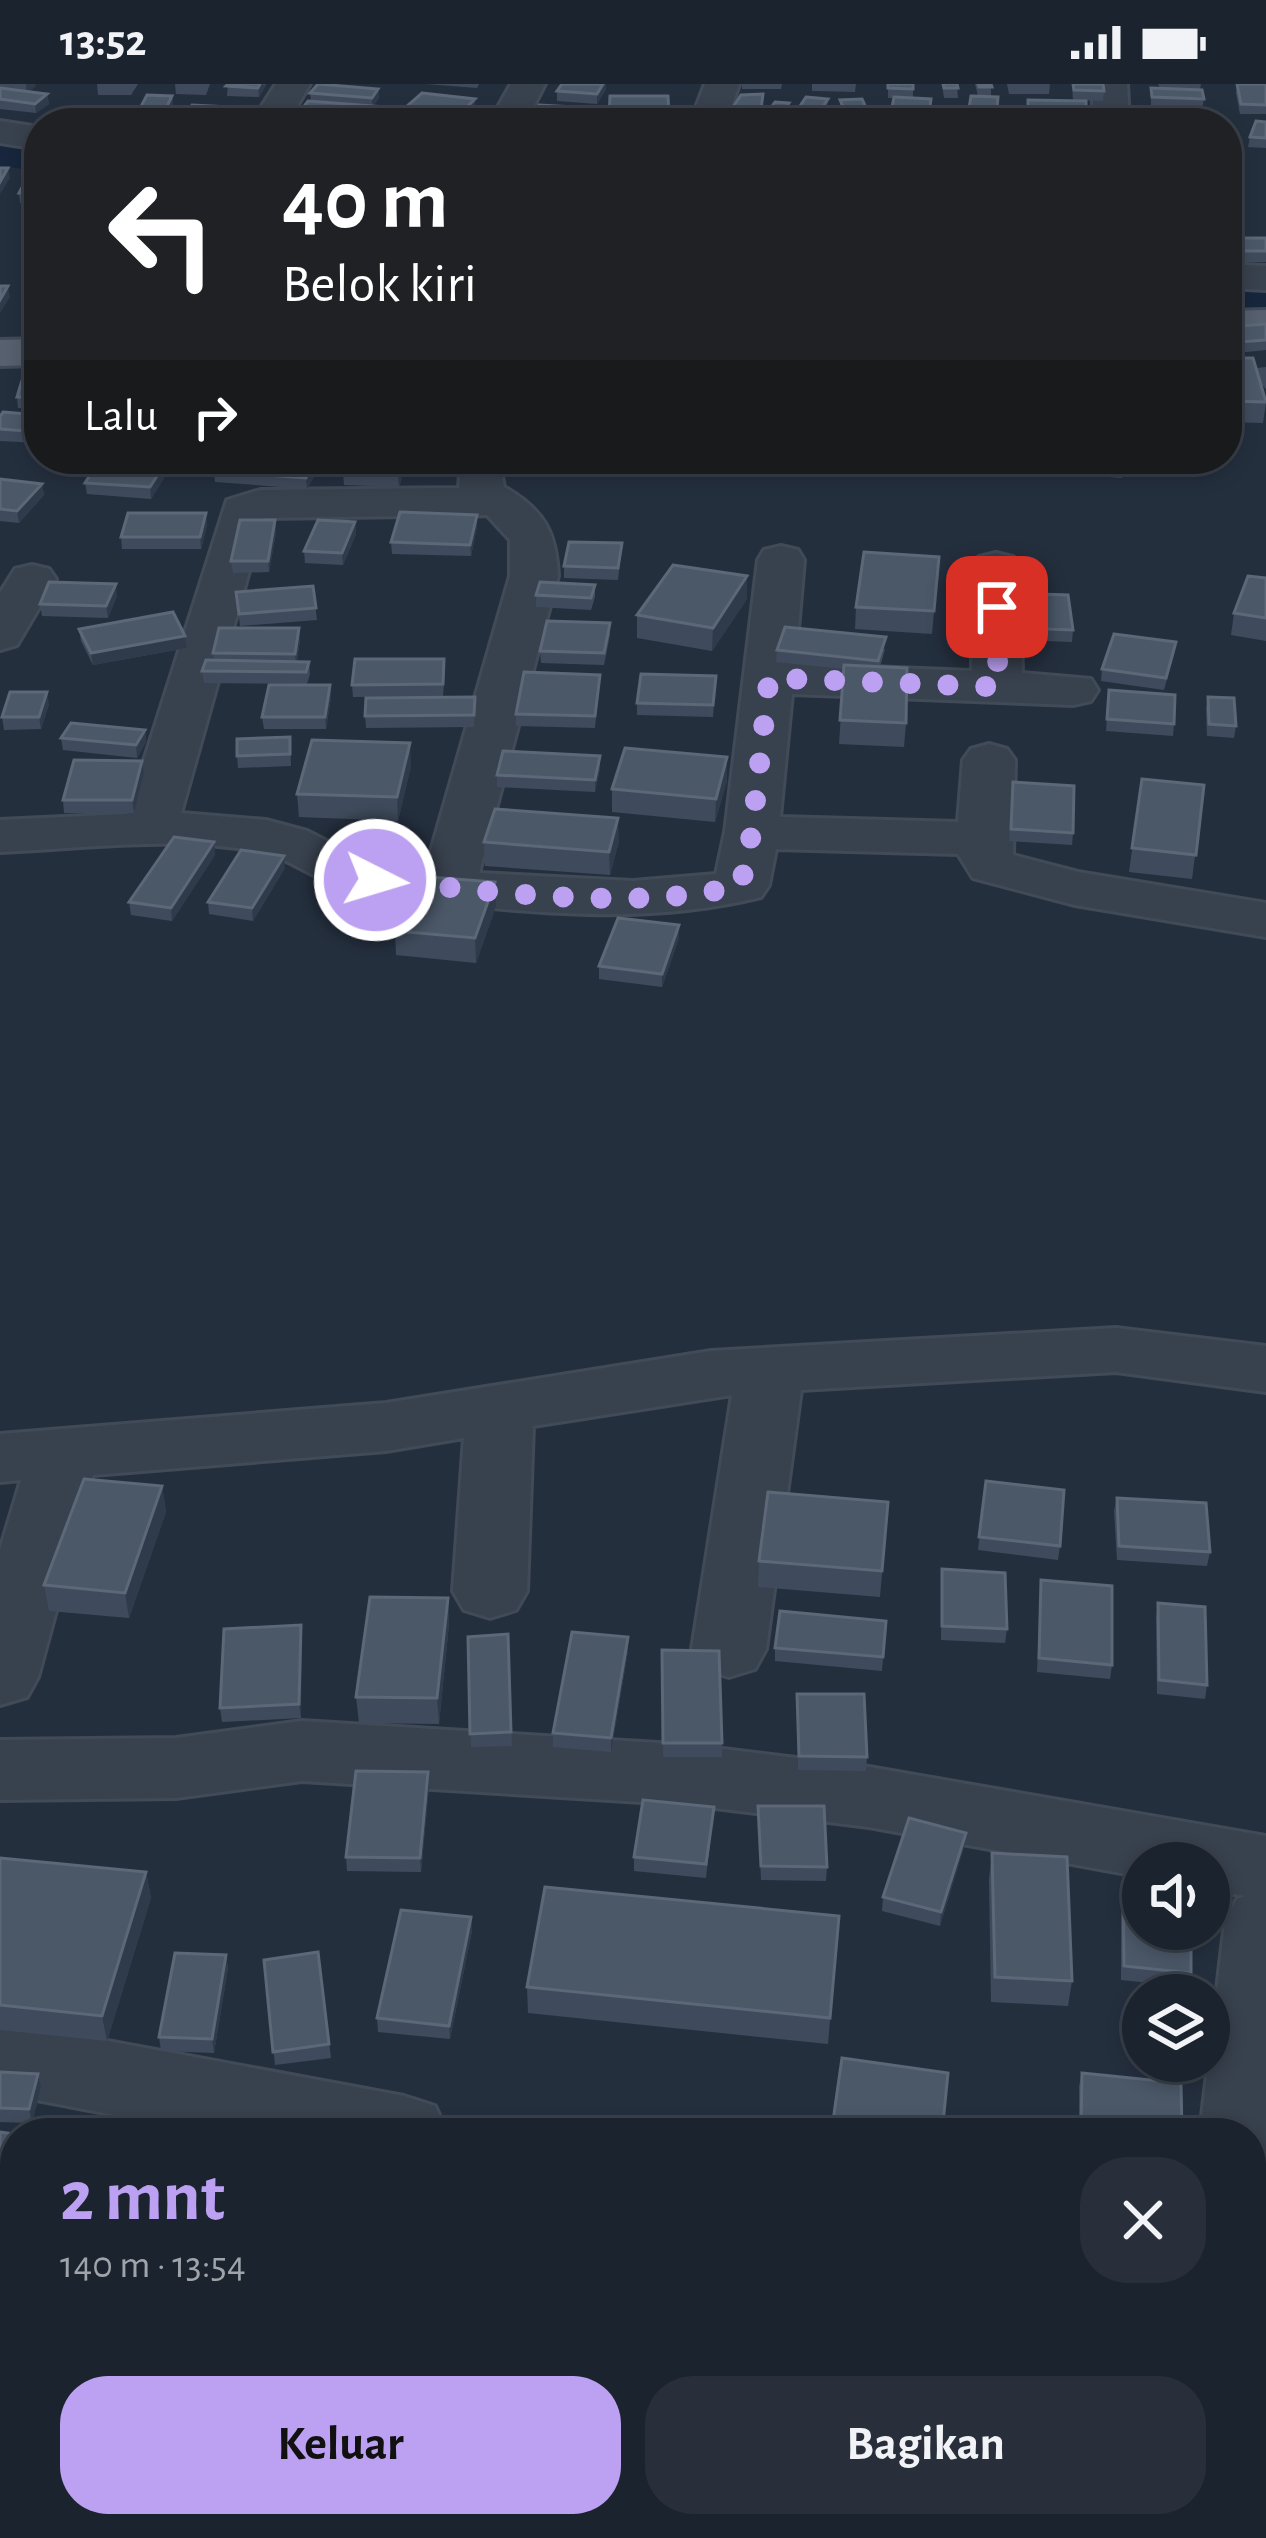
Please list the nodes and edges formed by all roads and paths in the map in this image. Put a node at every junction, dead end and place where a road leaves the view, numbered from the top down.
1 (486, 480) edge
2 (781, 560) dead end
3 (996, 567) dead end
4 (32, 579) dead end
5 (0, 634) edge
6 (769, 678) junction
7 (998, 687) junction
8 (1073, 690) dead end
9 (989, 760) dead end
10 (149, 831) junction
11 (752, 832) junction
12 (0, 836) edge
13 (984, 839) junction
14 (448, 886) junction
15 (1266, 920) edge
16 (770, 1369) junction
17 (1266, 1369) edge
18 (500, 1408) junction
19 (32, 1456) edge
20 (490, 1592) dead end
21 (729, 1649) dead end
22 (0, 1677) edge
23 (0, 1770) edge
24 (1266, 1868) edge
25 (1266, 1922) edge
26 (0, 2057) edge
27 (324, 2118) edge
28 (1246, 2118) edge

1 - 10 street
1 - 14 street
2 - 6 street
3 - 7 street
4 - 5 street
6 - 7 street
6 - 11 street
7 - 8 street
9 - 13 street
10 - 12 street
10 - 14 street
11 - 13 street
11 - 14 street
13 - 15 street
16 - 17 street
16 - 18 street
16 - 21 street
18 - 19 street
18 - 20 street
19 - 22 street
23 - 24 street
25 - 28 street
26 - 27 street

